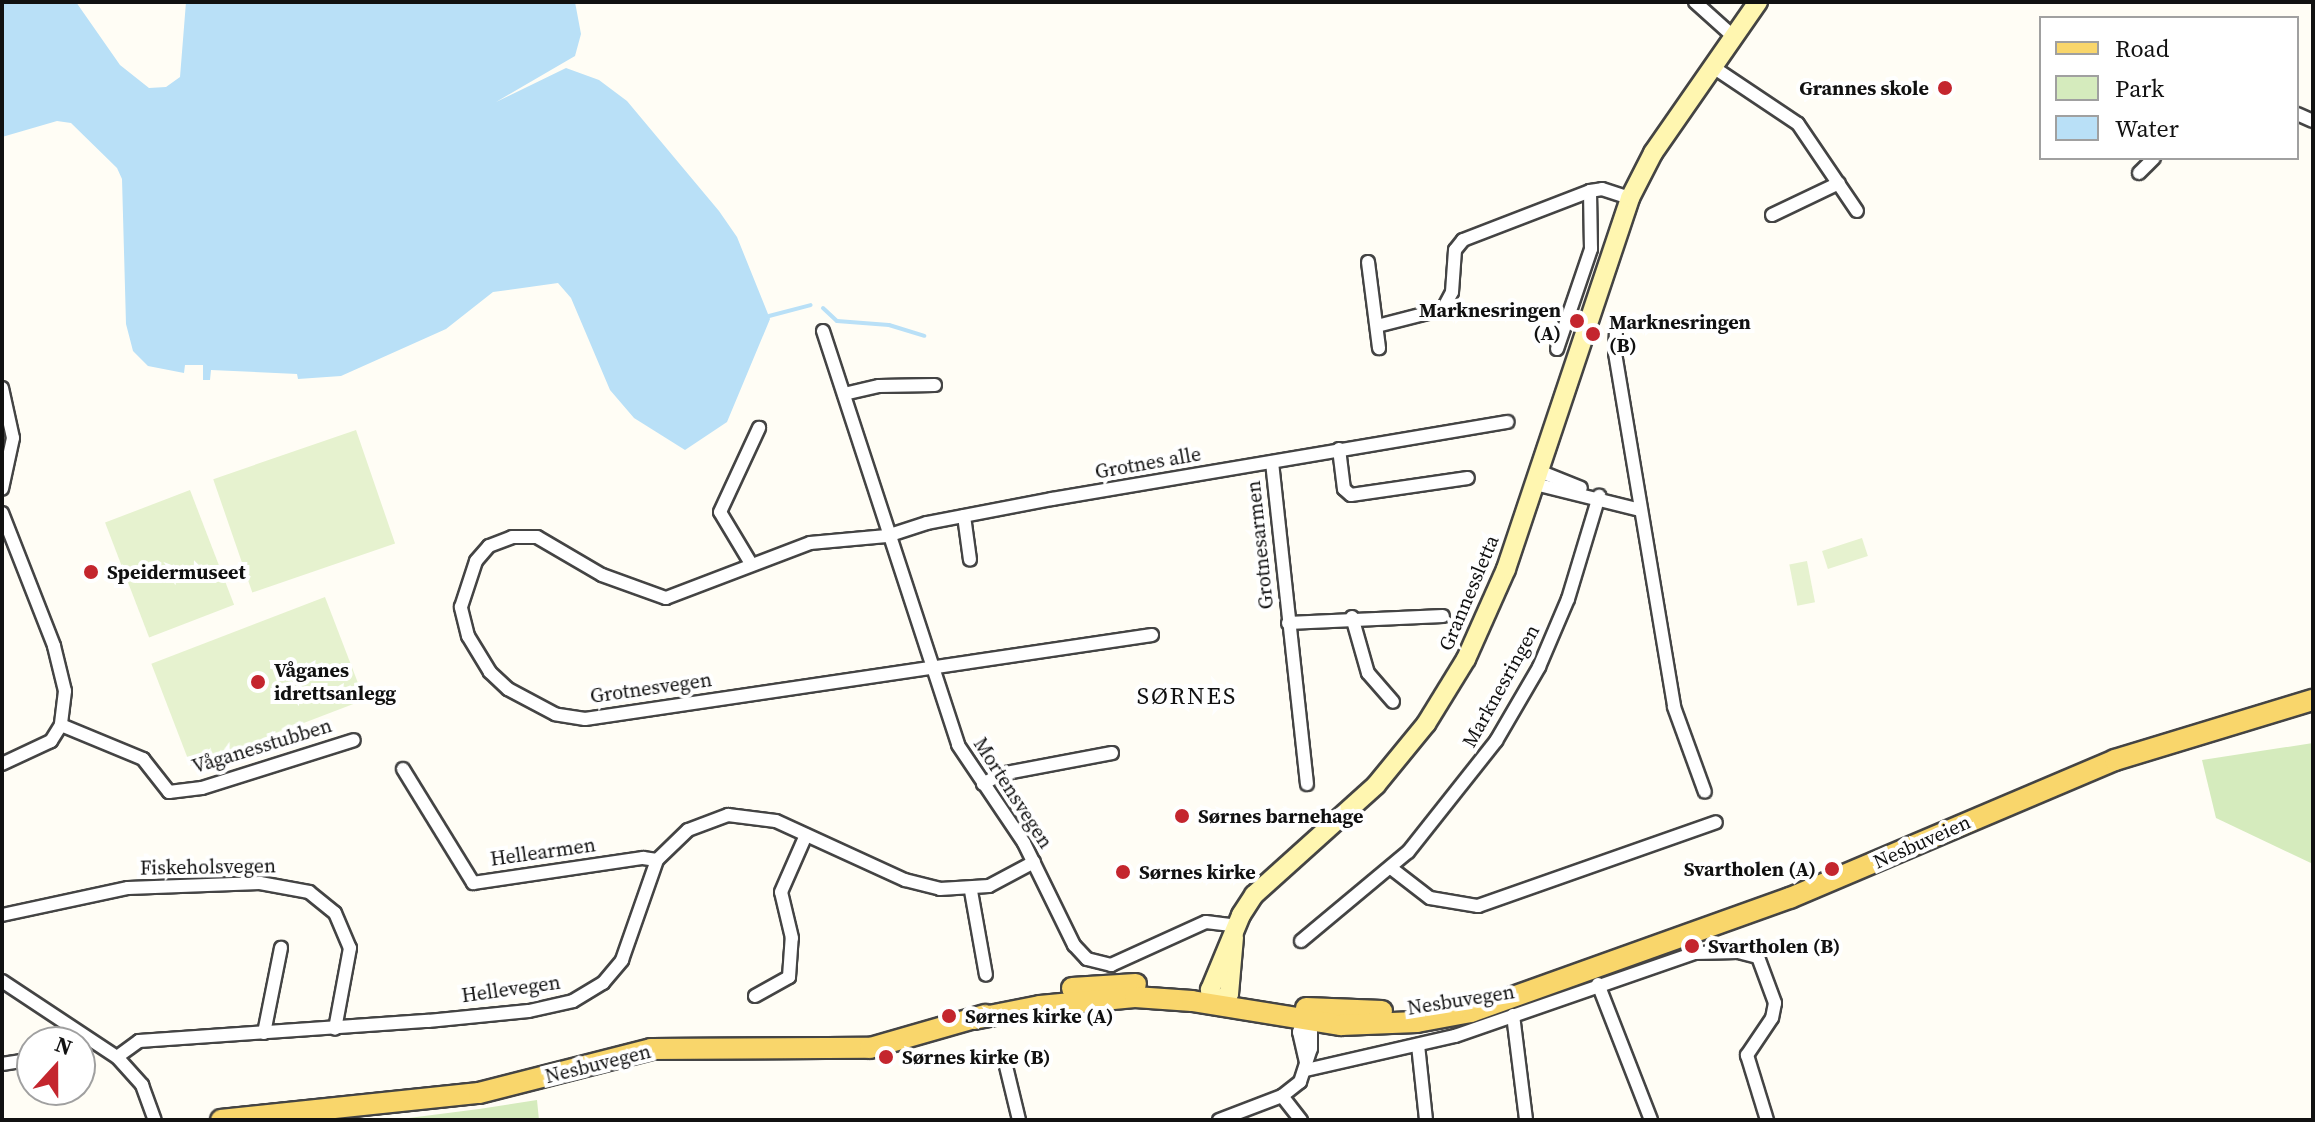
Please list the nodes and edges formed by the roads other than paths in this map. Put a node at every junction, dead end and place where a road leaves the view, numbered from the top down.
1 (1695, 2) edge
2 (1758, 2) edge
3 (1734, 37) junction
4 (1713, 67) junction
5 (2152, 160) edge
6 (2139, 173) dead end
7 (1839, 183) junction
8 (1590, 191) junction
9 (1630, 198) junction
10 (1857, 211) dead end
11 (1772, 215) dead end
12 (1368, 262) dead end
13 (1377, 326) junction
14 (1616, 330) dead end
15 (823, 331) dead end
16 (1379, 348) dead end
17 (1557, 349) dead end
18 (935, 385) dead end
19 (2, 388) edge
20 (844, 394) junction
21 (1508, 422) dead end
22 (759, 428) dead end
23 (1339, 449) junction
24 (1272, 462) junction
25 (1468, 478) dead end
26 (1537, 478) junction
27 (2, 489) edge
28 (1599, 496) junction
29 (1640, 510) junction
30 (2, 513) edge
31 (964, 516) junction
32 (887, 536) junction
33 (970, 560) dead end
34 (750, 562) junction
35 (1443, 616) dead end
36 (1352, 617) junction
37 (1288, 623) junction
38 (1152, 635) dead end
39 (931, 669) junction
40 (2313, 700) edge
41 (1393, 702) dead end
42 (61, 725) junction
43 (354, 740) dead end
44 (1112, 753) dead end
45 (2, 764) edge
46 (403, 769) dead end
47 (983, 784) junction
48 (1307, 784) dead end
49 (1705, 792) dead end
50 (1716, 822) dead end
51 (806, 835) junction
52 (657, 860) junction
53 (1034, 862) junction
54 (1391, 868) junction
55 (971, 891) junction
56 (2, 915) edge
57 (1236, 932) junction
58 (1301, 941) dead end
59 (281, 948) dead end
60 (986, 975) dead end
61 (2, 981) edge
62 (1598, 984) junction
63 (1532, 989) joint
64 (755, 996) dead end
65 (1218, 996) junction
66 (1513, 1015) junction
67 (1308, 1018) junction
68 (62, 1026) edge
69 (335, 1029) junction
70 (264, 1033) junction
71 (1418, 1045) junction
72 (96, 1047) edge
73 (117, 1057) junction
74 (1004, 1058) dead end
75 (1306, 1070) junction
76 (1282, 1096) junction
77 (155, 1120) edge
78 (221, 1120) edge
79 (1019, 1120) edge
80 (1219, 1120) edge
81 (1301, 1120) edge
82 (1426, 1120) edge
83 (1526, 1120) edge
84 (1651, 1120) edge
85 (1767, 1120) edge

1 - 3 street
2 - 3 main road, Grannessletta
3 - 4 main road, Grannessletta
4 - 7 street
4 - 9 main road, Grannessletta
5 - 6 street
7 - 10 street
7 - 11 street
8 - 9 street
8 - 13 street
8 - 17 street
9 - 26 main road, Grannessletta
12 - 13 street
13 - 16 street
14 - 29 street
15 - 20 street, Mortensvegen
18 - 20 street
19 - 27 street
20 - 32 street, Mortensvegen
21 - 23 street, Grotnes alle
22 - 34 street
23 - 24 street, Grotnes alle
23 - 25 street
24 - 31 street, Grotnes alle
24 - 37 street, Grotnesarmen
26 - 28 street
26 - 57 main road, Grannessletta
28 - 29 street
28 - 54 street, Marknesringen
29 - 49 street
30 - 42 street
31 - 32 street, Grotnes alle
31 - 33 street
32 - 34 street, Grotnesvegen
32 - 39 street, Mortensvegen
34 - 39 street, Grotnesvegen
35 - 36 street, Grotnesarmen
36 - 37 street, Grotnesarmen
36 - 41 street
37 - 48 street, Grotnesarmen
38 - 39 street, Grotnesvegen
39 - 47 street, Mortensvegen
40 - 63 main road, Nesbuveien
42 - 43 street, Våganesstubben
42 - 45 street
44 - 47 street
46 - 52 street, Hellearmen
47 - 53 street, Mortensvegen
50 - 54 street
51 - 52 street, Hellevegen
51 - 55 street, Hellevegen
51 - 64 street
52 - 69 street, Hellevegen
53 - 55 street, Hellevegen
53 - 57 street, Mortensvegen
54 - 58 street, Marknesringen
55 - 60 street
56 - 69 street, Fiskeholsvegen
57 - 65 main road, Grannessletta
59 - 70 street
61 - 68 street
62 - 66 street
62 - 84 street
62 - 85 street
63 - 67 main road, Nesbuvegen
65 - 67 main road, Nesbuvegen
65 - 78 main road, Nesbuvegen
66 - 71 street
66 - 83 street
67 - 75 street
69 - 70 street, Hellevegen
70 - 73 street, Hellevegen
71 - 75 street
71 - 82 street
72 - 73 street
73 - 77 street
74 - 79 street
75 - 76 street
76 - 80 street
76 - 81 street

